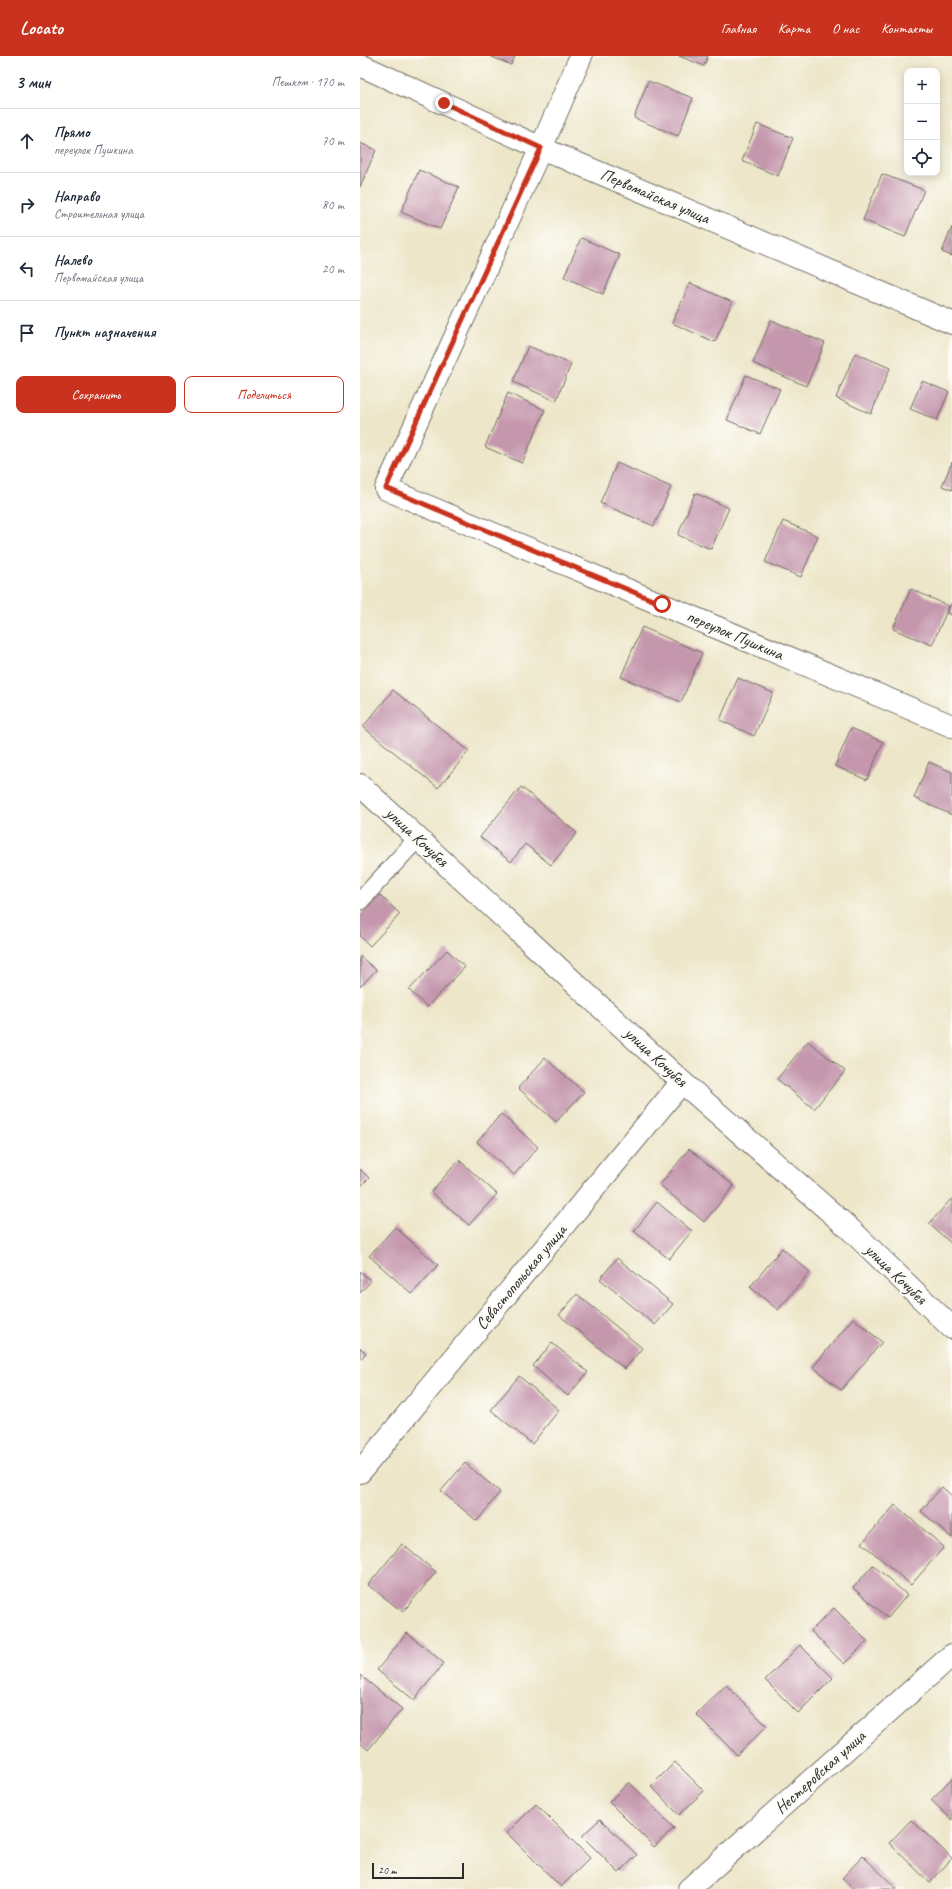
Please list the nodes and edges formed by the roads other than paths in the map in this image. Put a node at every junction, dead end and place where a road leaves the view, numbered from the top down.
1 (580, 56) edge
2 (360, 65) edge
3 (541, 148) junction
4 (952, 323) edge
5 (952, 726) edge
6 (360, 785) edge
7 (418, 838) junction
8 (360, 901) edge
9 (682, 1082) junction
10 (952, 1328) edge
11 (360, 1472) edge
12 (952, 1655) edge
13 (689, 1889) edge

1 - 3 street
2 - 3 street, Первомайская улица
3 - 4 street, Первомайская улица
3 - 5 street, переулок Пушкина
6 - 7 street, улица Кочубея
7 - 8 lane
7 - 9 street, улица Кочубея
9 - 10 street, улица Кочубея
9 - 11 street, Севастопольская улица
12 - 13 street, Нестеровская улица

